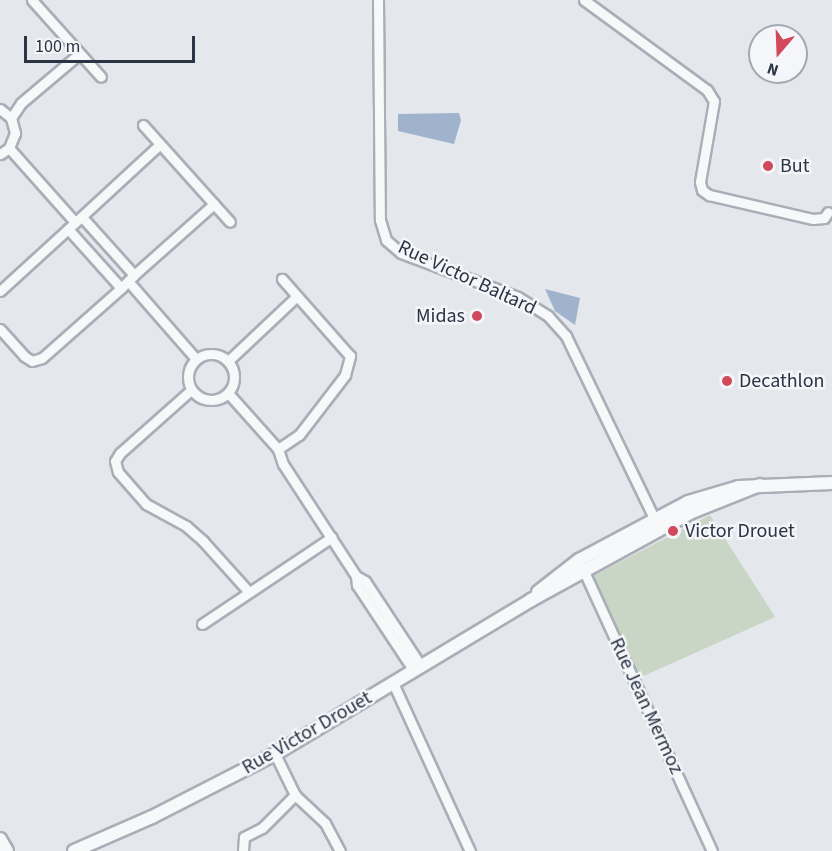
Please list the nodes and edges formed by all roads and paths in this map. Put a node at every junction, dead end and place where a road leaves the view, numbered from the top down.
1 (32, 0) edge
2 (378, 0) edge
3 (584, 0) edge
4 (79, 54) junction
5 (101, 77) dead end
6 (0, 109) edge
7 (11, 118) junction
8 (143, 125) dead end
9 (160, 144) junction
10 (9, 148) junction
11 (0, 154) edge
12 (214, 204) junction
13 (828, 212) dead end
14 (230, 222) dead end
15 (75, 223) junction
16 (282, 279) dead end
17 (128, 281) junction
18 (0, 291) edge
19 (296, 297) junction
20 (0, 329) edge
21 (196, 359) junction
22 (228, 361) junction
23 (191, 390) junction
24 (228, 393) junction
25 (278, 449) junction
26 (832, 483) edge
27 (657, 523) junction
28 (332, 537) junction
29 (582, 566) junction
30 (249, 592) junction
31 (202, 624) dead end
32 (418, 668) junction
33 (393, 683) junction
34 (275, 754) junction
35 (295, 795) junction
36 (0, 839) edge
37 (7, 851) edge
38 (74, 851) edge
39 (243, 851) edge
40 (340, 851) edge
41 (470, 851) edge
42 (712, 851) edge

1 - 4 street
2 - 27 street, Rue Victor Baltard
3 - 13 street
4 - 5 street
4 - 7 street
6 - 7 street
7 - 10 street
8 - 9 street
9 - 12 street
9 - 15 street
10 - 11 street
10 - 15 street
12 - 14 street
12 - 17 street
15 - 17 street
15 - 17 street
15 - 18 street
16 - 19 street
17 - 20 street
17 - 21 street
19 - 22 street
19 - 25 street
21 - 22 street
21 - 23 street
22 - 24 street
23 - 24 street
23 - 30 street
24 - 25 street
25 - 28 street
26 - 27 street, Rue Victor Drouet
27 - 29 street, Rue Victor Drouet
28 - 30 street
28 - 32 street
29 - 32 street, Rue Victor Drouet
29 - 42 street, Rue Jean Mermoz
30 - 31 street
32 - 33 street, Rue Victor Drouet
33 - 34 street, Rue Victor Drouet
33 - 41 street
34 - 35 street
34 - 38 street, Rue Victor Drouet
35 - 39 street
35 - 40 street
36 - 37 street

